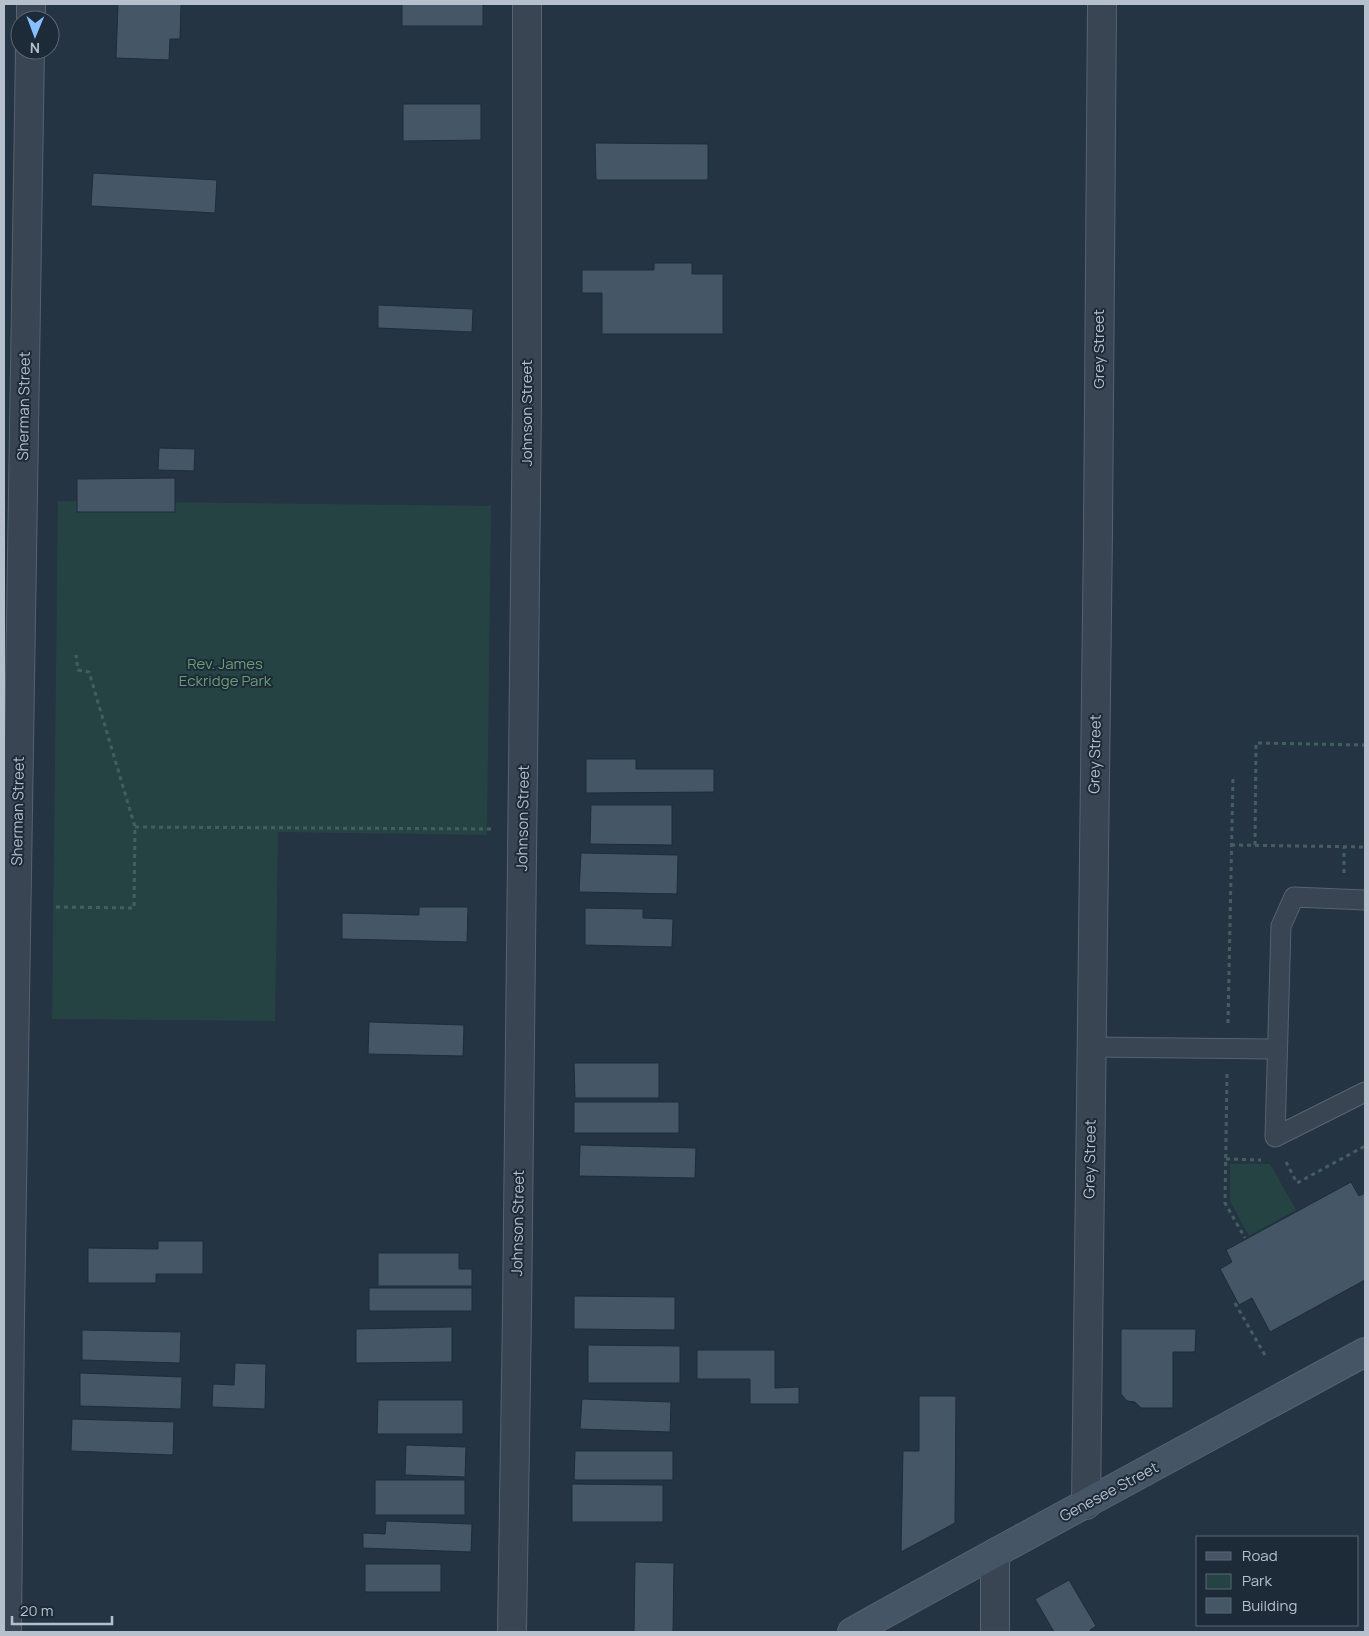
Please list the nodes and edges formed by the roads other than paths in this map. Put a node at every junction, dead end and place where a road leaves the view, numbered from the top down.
1 (527, 4) edge
2 (1102, 4) edge
3 (30, 60) edge
4 (1365, 900) edge
5 (1091, 1047) junction
6 (1277, 1049) junction
7 (1365, 1092) edge
8 (1365, 1352) edge
9 (1086, 1505) junction
10 (995, 1553) junction
11 (7, 1632) edge
12 (512, 1632) edge
13 (852, 1632) edge
14 (994, 1632) edge

1 - 12 street, Johnson Street
2 - 5 street, Grey Street
3 - 11 street, Sherman Street
4 - 6 lane
5 - 6 lane
5 - 9 street, Grey Street
6 - 7 lane
8 - 9 main road, Genesee Street
9 - 10 main road, Genesee Street
10 - 13 main road, Genesee Street
10 - 14 street

